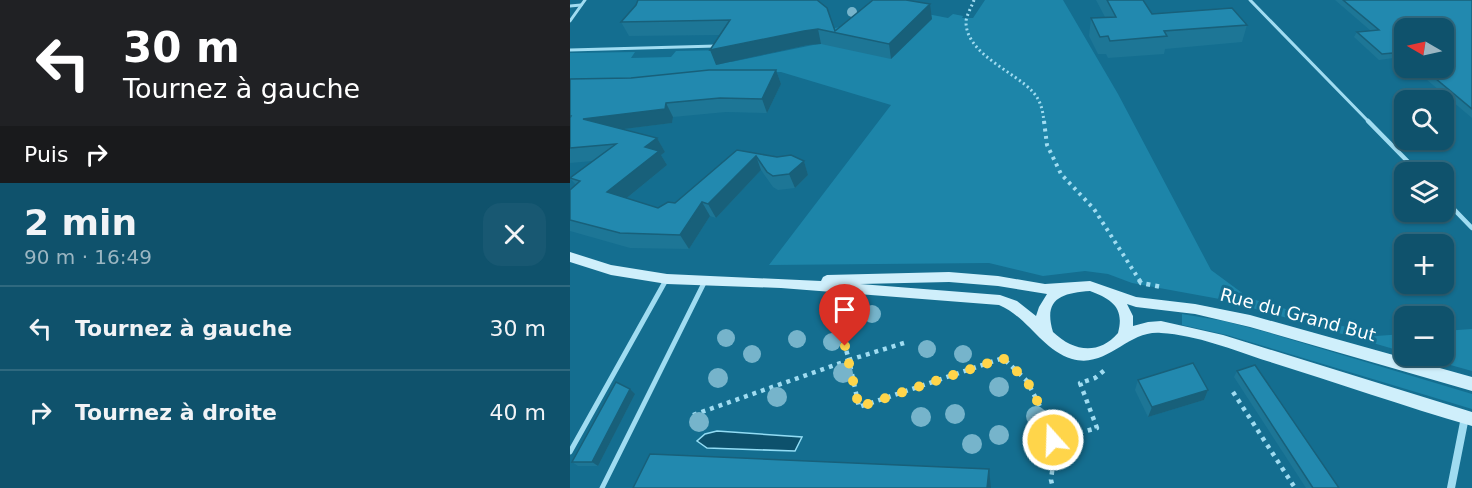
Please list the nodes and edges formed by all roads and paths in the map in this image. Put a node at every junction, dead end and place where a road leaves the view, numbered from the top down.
1 (585, 0) edge
2 (974, 0) edge
3 (1250, 0) edge
4 (570, 6) edge
5 (581, 6) junction
6 (570, 21) edge
7 (716, 46) edge
8 (570, 50) edge
9 (1408, 162) edge
10 (1454, 209) edge
11 (1472, 228) edge
12 (570, 257) edge
13 (667, 279) junction
14 (705, 281) junction
15 (781, 283) junction
16 (1068, 288) junction
17 (1111, 295) junction
18 (1164, 305) junction
19 (1048, 335) junction
20 (1122, 339) junction
21 (904, 343) dead end
22 (845, 346) dead end
23 (849, 360) junction
24 (1113, 364) dead end
25 (1472, 384) edge
26 (1233, 392) dead end
27 (693, 416) dead end
28 (1469, 418) edge
29 (1053, 440) junction
30 (570, 452) edge
31 (602, 488) edge
32 (1053, 488) edge
33 (1295, 488) edge
34 (1450, 488) edge

1 - 5 lane
2 - 18 path
3 - 9 lane
4 - 5 lane
5 - 6 lane
7 - 8 lane
10 - 11 lane
12 - 13 main road, Rue du Grand But
13 - 14 main road, Rue du Grand But
13 - 30 lane
14 - 15 main road, Rue du Grand But
14 - 31 lane
15 - 16 main road, Rue du Grand But
15 - 19 main road, Rue du Grand But
16 - 17 main road, Rue du Grand But
16 - 19 main road
17 - 18 main road, Rue du Grand But
17 - 20 main road
18 - 25 main road, Rue du Grand But
19 - 20 main road, Rue du Grand But
20 - 28 main road, Rue du Grand But
21 - 23 path
22 - 23 path
23 - 27 path
23 - 29 path
24 - 29 path
26 - 33 path
28 - 34 street
29 - 32 path

